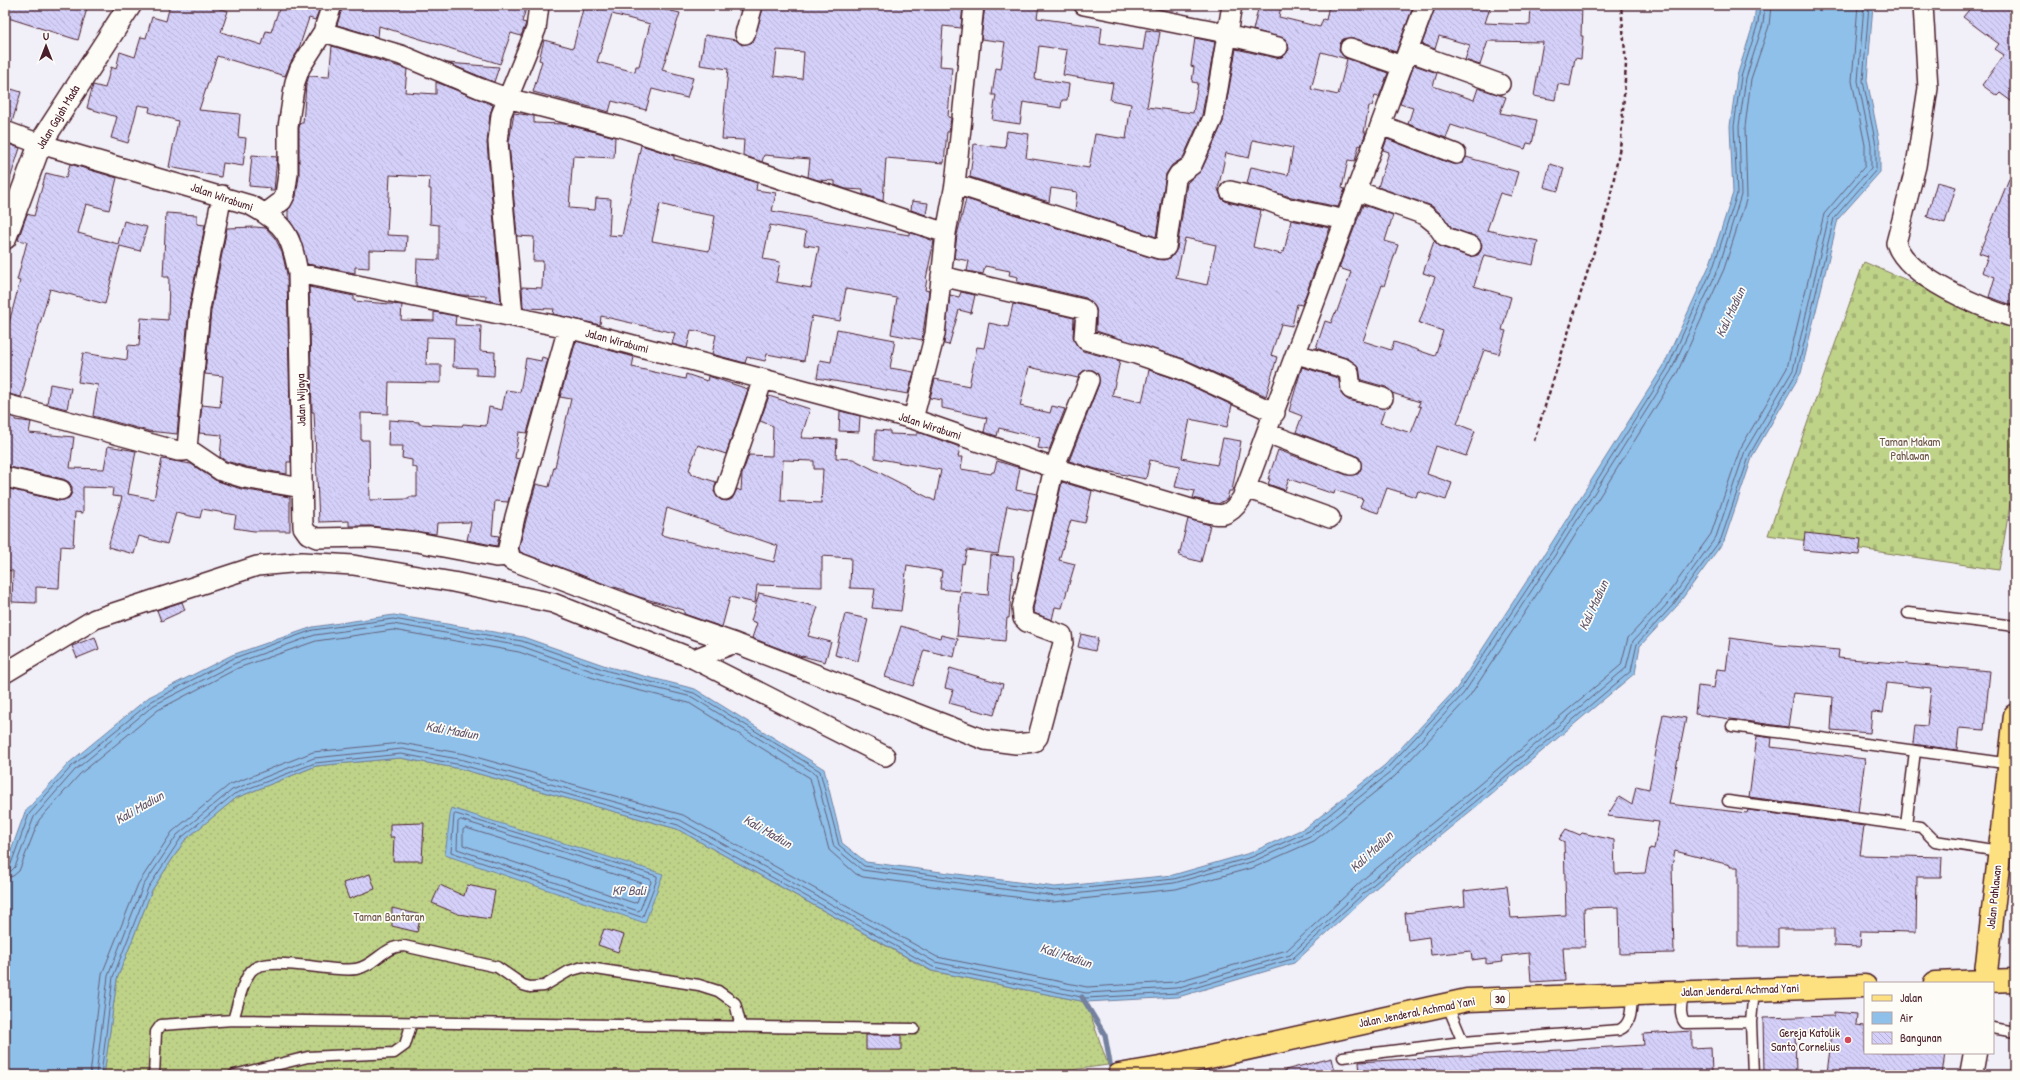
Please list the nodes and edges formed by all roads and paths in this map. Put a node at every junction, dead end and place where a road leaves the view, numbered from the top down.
1 (130, 5) edge
2 (332, 5) edge
3 (539, 5) edge
4 (753, 5) edge
5 (974, 5) edge
6 (1084, 5) edge
7 (1232, 5) edge
8 (1425, 5) edge
9 (1622, 5) edge
10 (1923, 5) edge
11 (323, 32) junction
12 (745, 34) dead end
13 (1226, 34) junction
14 (1278, 47) dead end
15 (1350, 48) dead end
16 (1405, 58) junction
17 (1500, 84) dead end
18 (507, 98) junction
19 (1380, 125) junction
20 (5, 131) edge
21 (40, 144) junction
22 (1456, 154) dead end
23 (955, 184) junction
24 (1230, 191) dead end
25 (1356, 191) junction
26 (222, 195) junction
27 (266, 213) junction
28 (1346, 220) junction
29 (946, 233) junction
30 (5, 238) edge
31 (1471, 246) dead end
32 (298, 273) junction
33 (941, 276) junction
34 (513, 316) junction
35 (2015, 318) edge
36 (568, 328) junction
37 (1297, 354) junction
38 (763, 379) junction
39 (1088, 380) dead end
40 (1383, 398) dead end
41 (5, 404) edge
42 (1275, 413) junction
43 (913, 419) junction
44 (1267, 432) junction
45 (1534, 441) dead end
46 (187, 448) junction
47 (1351, 465) dead end
48 (1054, 468) junction
49 (5, 477) edge
50 (302, 488) junction
51 (1246, 488) junction
52 (61, 490) dead end
53 (725, 490) dead end
54 (1330, 518) dead end
55 (509, 556) junction
56 (1908, 613) dead end
57 (2015, 626) edge
58 (735, 642) junction
59 (694, 659) junction
60 (5, 673) edge
61 (2015, 715) edge
62 (1732, 726) dead end
63 (1915, 751) junction
64 (885, 756) dead end
65 (2012, 764) edge
66 (1728, 801) dead end
67 (1906, 825) junction
68 (1999, 851) junction
69 (2015, 980) edge
70 (1984, 982) edge
71 (1864, 986) edge
72 (1754, 989) junction
73 (1683, 992) junction
74 (1632, 994) junction
75 (1447, 1004) junction
76 (233, 1020) junction
77 (412, 1022) junction
78 (1751, 1022) junction
79 (740, 1027) junction
80 (1994, 1028) edge
81 (914, 1029) dead end
82 (2015, 1032) edge
83 (1463, 1042) junction
84 (1975, 1054) edge
85 (1343, 1057) dead end
86 (1154, 1071) edge
87 (154, 1075) edge
88 (234, 1075) edge
89 (1119, 1075) edge
90 (1753, 1075) edge
91 (1971, 1075) edge

1 - 21 street, Jalan Gajah Mada
2 - 11 street
3 - 18 street
4 - 12 street
5 - 23 street
6 - 13 street
7 - 13 street
8 - 16 street
9 - 45 path
10 - 35 street
11 - 18 street
11 - 27 street
13 - 14 street
13 - 23 street
15 - 16 street
16 - 17 street
16 - 19 street
18 - 29 street
18 - 34 street
19 - 22 street
19 - 25 street
20 - 21 street, Jalan Wirabumi
21 - 26 street, Jalan Wirabumi
21 - 30 street, Jalan Gajah Mada
23 - 29 street
24 - 28 street
25 - 28 street
25 - 31 street
26 - 27 street, Jalan Wirabumi
26 - 46 street
27 - 32 street, Jalan Wirabumi
28 - 37 street
29 - 33 street
32 - 34 street, Jalan Wirabumi
32 - 50 street, Jalan Wijaya
33 - 42 street
33 - 43 street
34 - 36 street, Jalan Wirabumi
36 - 38 street, Jalan Wirabumi
36 - 55 street
37 - 40 street
37 - 42 street
38 - 43 street, Jalan Wirabumi
38 - 53 street
39 - 48 street
41 - 46 street
42 - 44 street
43 - 48 street, Jalan Wirabumi
44 - 47 street
44 - 51 street
46 - 50 street
48 - 51 street, Jalan Wirabumi
48 - 58 street
49 - 52 street
50 - 55 street, Jalan Wijaya
51 - 54 street
55 - 58 street
56 - 57 lane
58 - 59 street
59 - 60 street
59 - 64 street
61 - 65 main road, Jalan Pahlawan
62 - 63 lane
63 - 65 lane
63 - 67 lane
65 - 68 main road, Jalan Pahlawan
66 - 67 lane
67 - 68 lane
68 - 70 main road, Jalan Pahlawan
69 - 70 main road
71 - 72 main road, Jalan Jenderal Achmad Yani / 30
72 - 73 main road, Jalan Jenderal Achmad Yani / 30
72 - 78 lane
73 - 74 main road, Jalan Jenderal Achmad Yani / 30
73 - 78 lane
74 - 75 main road, Jalan Jenderal Achmad Yani / 30
74 - 83 lane
75 - 83 lane
75 - 86 main road, Jalan Jenderal Achmad Yani / 30
76 - 77 lane
76 - 79 lane
76 - 87 lane
77 - 79 lane
77 - 88 lane
78 - 90 lane
79 - 81 lane
80 - 82 lane
83 - 85 lane
84 - 91 street
86 - 89 main road, Jalan Jenderal Achmad Yani / 30

